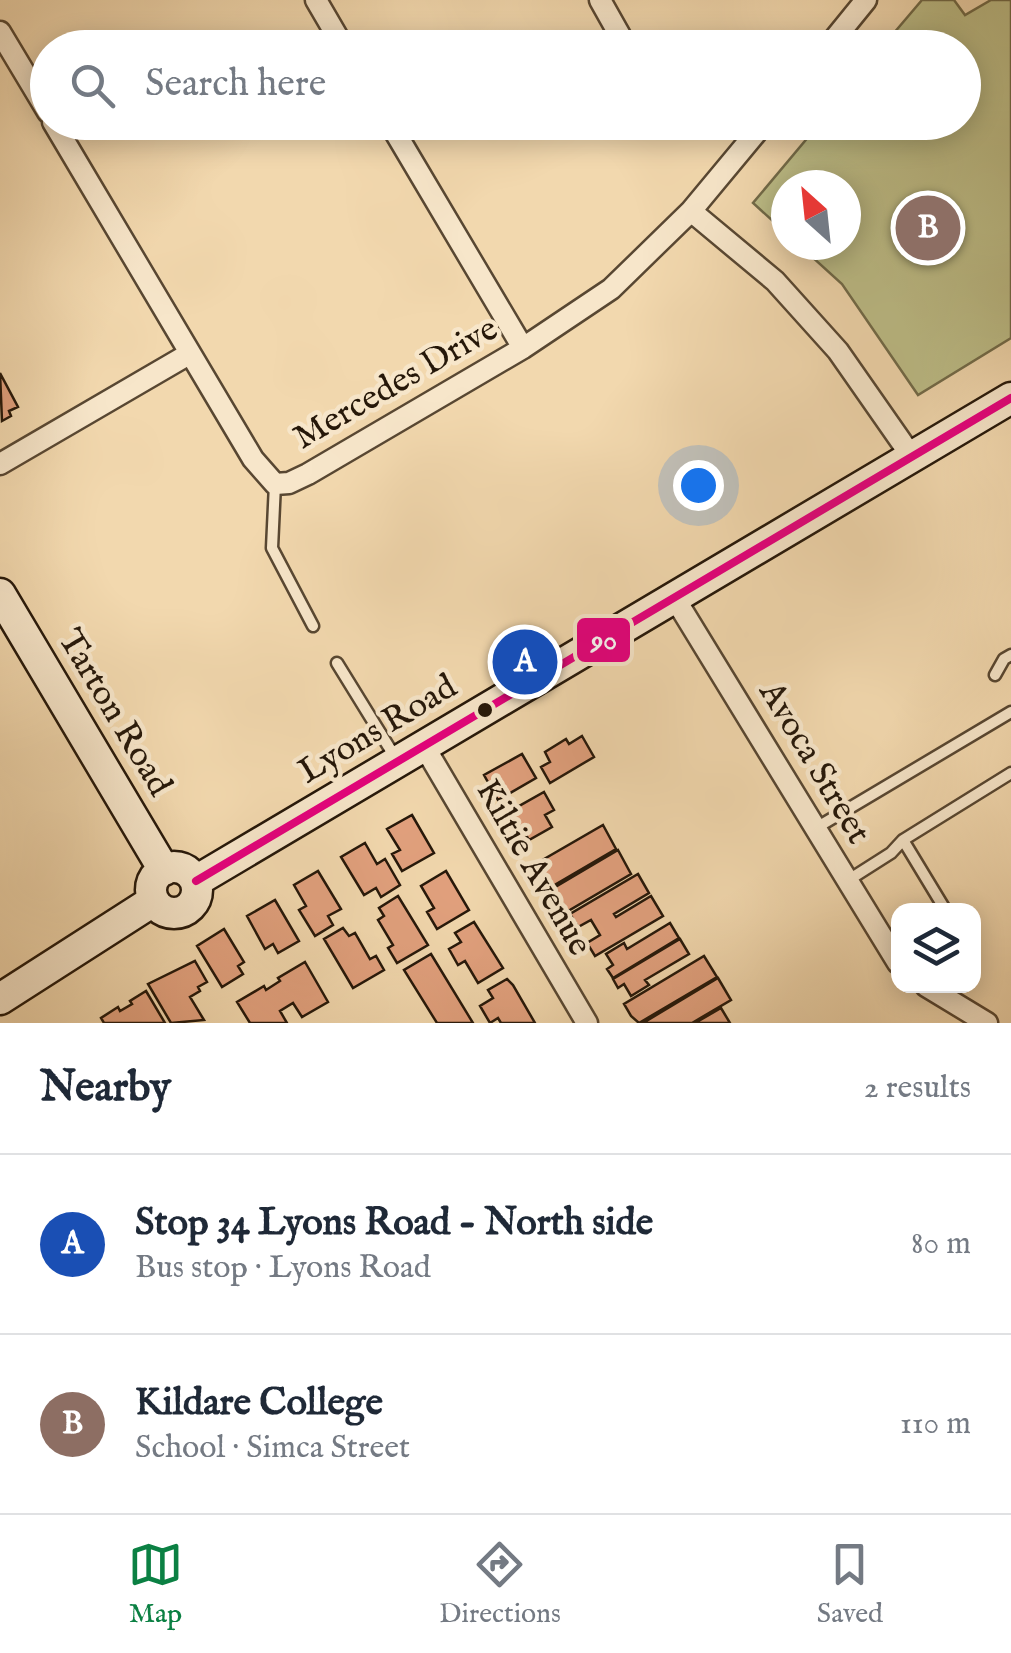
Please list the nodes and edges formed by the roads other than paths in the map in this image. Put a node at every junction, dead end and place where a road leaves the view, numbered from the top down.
1 (316, 0) edge
2 (600, 0) edge
3 (866, 0) edge
4 (334, 30) edge
5 (618, 30) edge
6 (841, 30) edge
7 (0, 32) edge
8 (30, 82) edge
9 (65, 140) edge
10 (400, 140) edge
11 (750, 140) edge
12 (692, 211) junction
13 (523, 348) junction
14 (190, 354) junction
15 (1011, 398) edge
16 (912, 457) junction
17 (0, 464) edge
18 (275, 484) junction
19 (0, 594) edge
20 (674, 597) junction
21 (313, 626) dead end
22 (9, 629) edge
23 (1011, 655) edge
24 (337, 663) dead end
25 (995, 674) dead end
26 (1011, 712) edge
27 (411, 754) junction
28 (1011, 773) edge
29 (815, 828) junction
30 (903, 840) junction
31 (164, 870) junction
32 (196, 881) junction
33 (847, 881) junction
34 (154, 901) junction
35 (942, 903) edge
36 (891, 952) edge
37 (943, 993) edge
38 (0, 999) edge
39 (587, 1023) edge
40 (988, 1023) edge

1 - 4 street
2 - 5 street
3 - 6 street
7 - 8 street
9 - 14 street, Mercedes Drive
10 - 13 street
11 - 12 street, Mercedes Drive
12 - 13 street, Mercedes Drive
12 - 16 street
13 - 18 street, Mercedes Drive
14 - 17 street
14 - 18 street, Mercedes Drive
15 - 16 street, Lyons Road
16 - 20 street, Lyons Road
18 - 21 lane
19 - 22 street, Tarton Road
20 - 27 street, Lyons Road
20 - 29 street, Avoca Street
22 - 31 street, Tarton Road
23 - 25 lane
24 - 27 lane
26 - 29 lane
27 - 32 street, Lyons Road
27 - 39 street, Kiltie Avenue
28 - 30 lane
29 - 33 street, Avoca Street
30 - 33 lane
30 - 35 lane
31 - 32 street
31 - 34 street
32 - 34 street
33 - 36 street, Avoca Street
34 - 38 street
37 - 40 street

